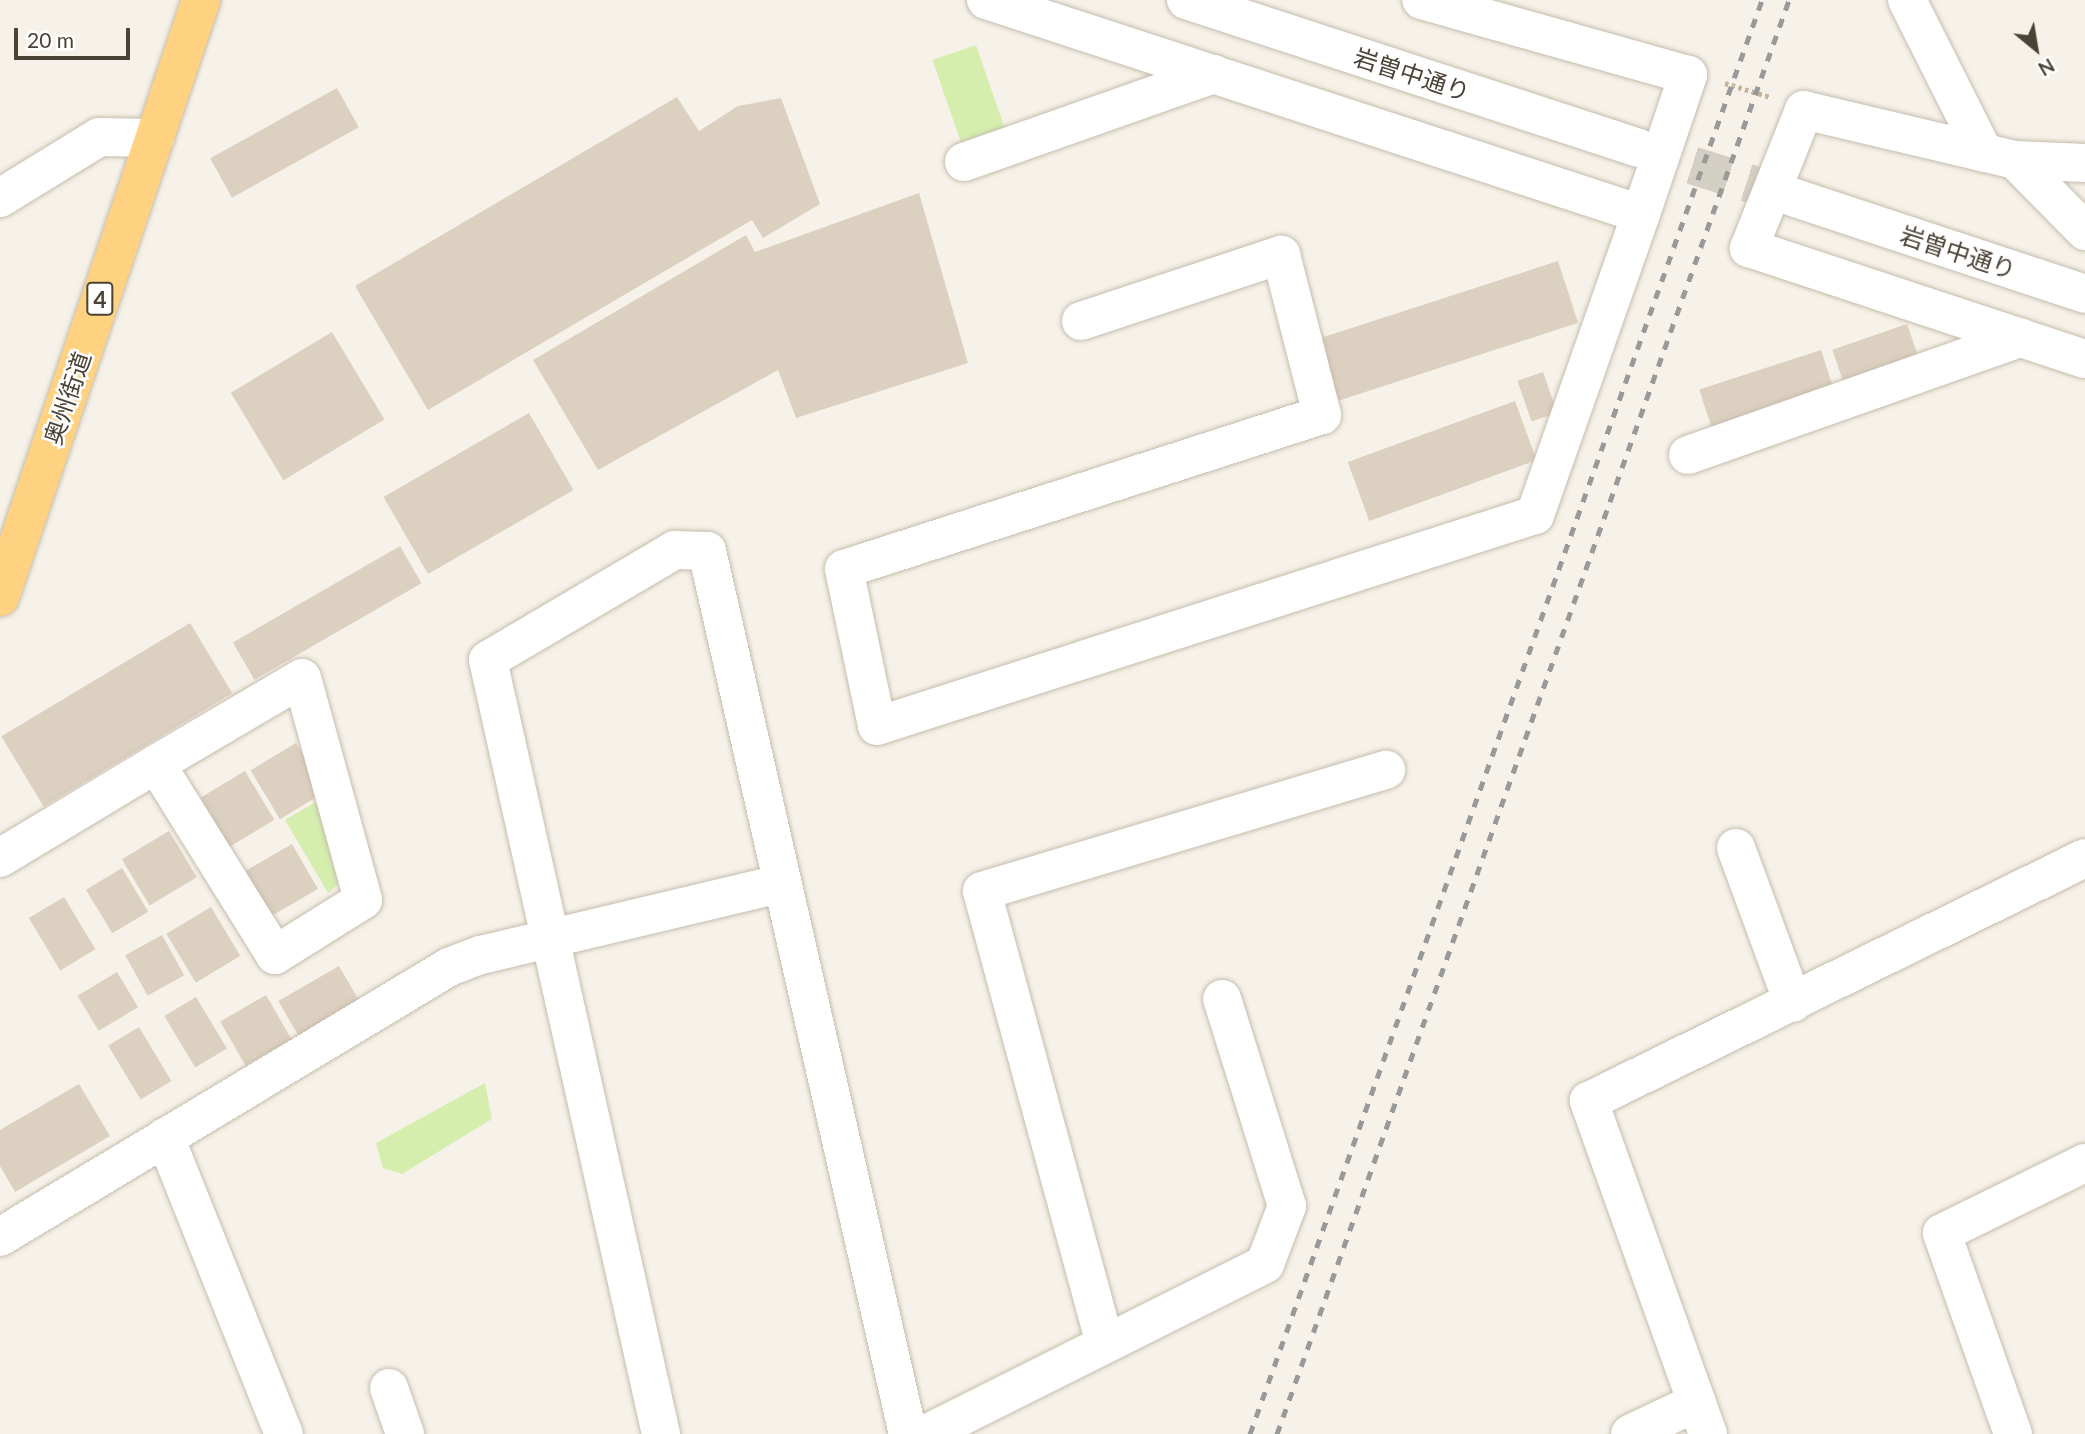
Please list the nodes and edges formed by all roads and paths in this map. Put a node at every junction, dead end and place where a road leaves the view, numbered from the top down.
1 (201, 0) edge
2 (986, 0) edge
3 (1185, 0) edge
4 (1421, 0) edge
5 (1908, 0) edge
6 (1214, 74) junction
7 (1688, 75) junction
8 (1804, 110) junction
9 (155, 138) junction
10 (1638, 148) tunnel mouth
11 (2000, 156) junction
12 (964, 162) dead end
13 (2085, 163) edge
14 (1792, 197) tunnel mouth
15 (0, 198) edge
16 (1641, 214) junction
17 (2085, 231) edge
18 (2085, 294) edge
19 (1081, 321) dead end
20 (2021, 338) junction
21 (2085, 360) edge
22 (1688, 456) dead end
23 (0, 597) edge
24 (156, 764) junction
25 (1386, 770) dead end
26 (1736, 848) dead end
27 (0, 858) edge
28 (2085, 858) edge
29 (783, 883) junction
30 (548, 939) junction
31 (1222, 999) dead end
32 (1793, 1003) junction
33 (164, 1137) junction
34 (2085, 1163) edge
35 (0, 1237) edge
36 (1105, 1344) junction
37 (389, 1388) dead end
38 (1703, 1418) edge
39 (284, 1434) edge
40 (405, 1434) edge
41 (662, 1434) edge
42 (908, 1434) edge
43 (926, 1434) edge
44 (1630, 1434) edge
45 (2013, 1434) edge

1 - 9 highway, 奥州街道 / 4
2 - 6 street
3 - 10 street, 岩曽中通り
4 - 7 street
5 - 11 street
6 - 12 street
6 - 16 street
7 - 8 path
7 - 16 street
8 - 11 street
8 - 20 street
9 - 15 street
9 - 23 highway, 奥州街道 / 4
11 - 13 street
11 - 17 street
14 - 18 street, 岩曽中通り
16 - 19 street
20 - 21 street
20 - 22 street
24 - 24 street
24 - 27 street
25 - 36 street
26 - 32 street
28 - 32 street
29 - 30 street
29 - 30 street
29 - 42 street
30 - 33 street
30 - 41 street
31 - 36 street
32 - 38 street
33 - 35 street
33 - 39 street
34 - 45 street
36 - 43 street
37 - 40 street
38 - 44 street

